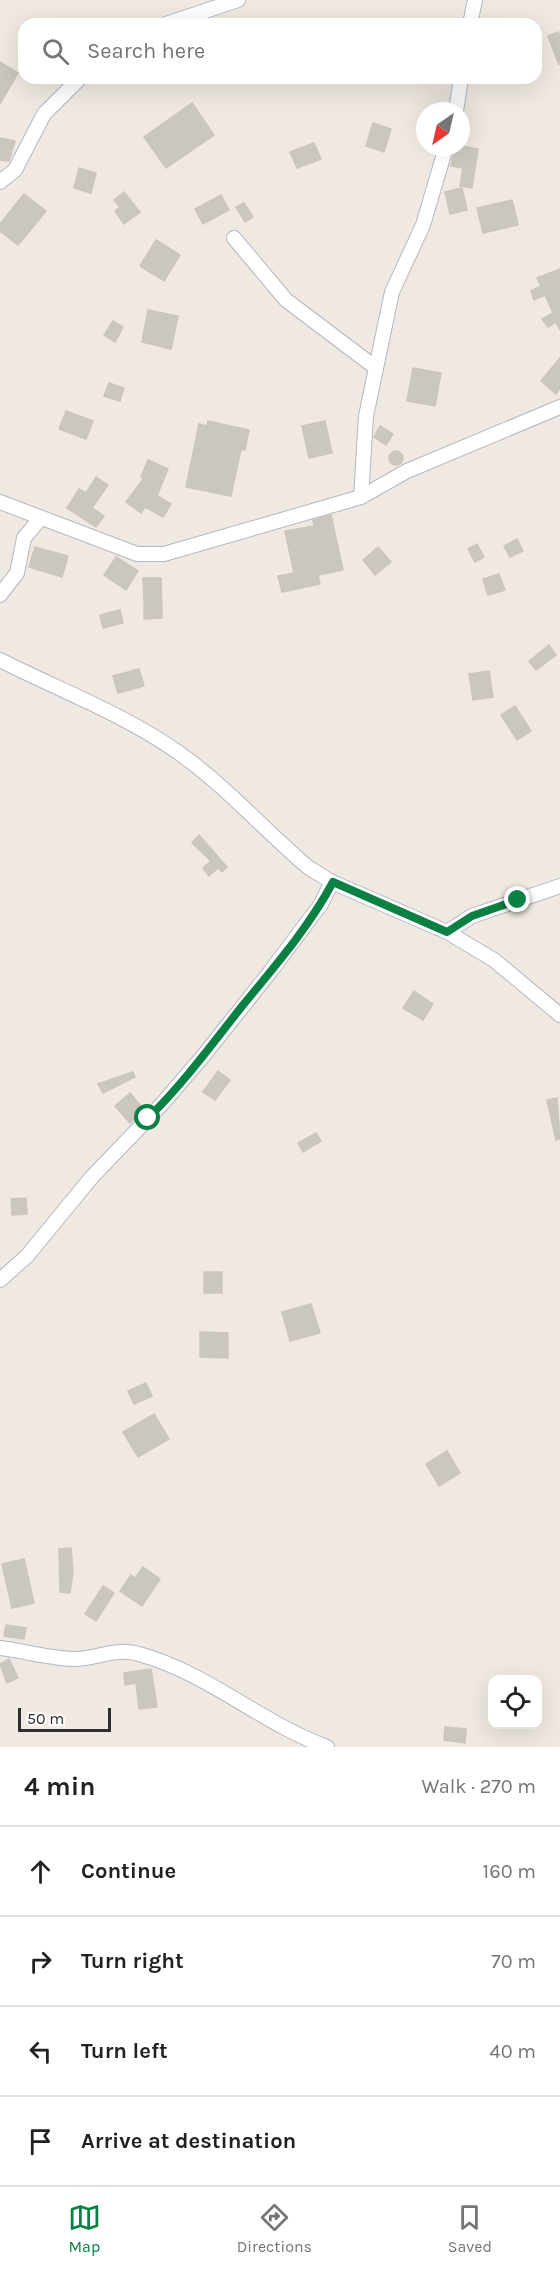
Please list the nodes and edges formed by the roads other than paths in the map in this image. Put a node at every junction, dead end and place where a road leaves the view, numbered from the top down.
1 (238, 0) edge
2 (475, 0) edge
3 (184, 18) edge
4 (471, 18) edge
5 (74, 84) edge
6 (460, 84) edge
7 (457, 102) edge
8 (443, 156) edge
9 (0, 182) edge
10 (234, 238) dead end
11 (376, 368) junction
12 (560, 407) edge
13 (361, 497) junction
14 (0, 502) edge
15 (40, 519) junction
16 (0, 595) edge
17 (0, 660) edge
18 (333, 882) junction
19 (560, 886) edge
20 (447, 932) junction
21 (560, 1015) edge
22 (0, 1280) edge
23 (0, 1648) edge
24 (327, 1747) edge

1 - 3 street
2 - 4 street
5 - 9 street
6 - 7 street
8 - 11 street
10 - 11 street
11 - 13 street
12 - 13 street
13 - 15 street
14 - 15 street
15 - 16 street
17 - 18 street
18 - 20 street
18 - 22 street
19 - 20 street
20 - 21 street
23 - 24 street

